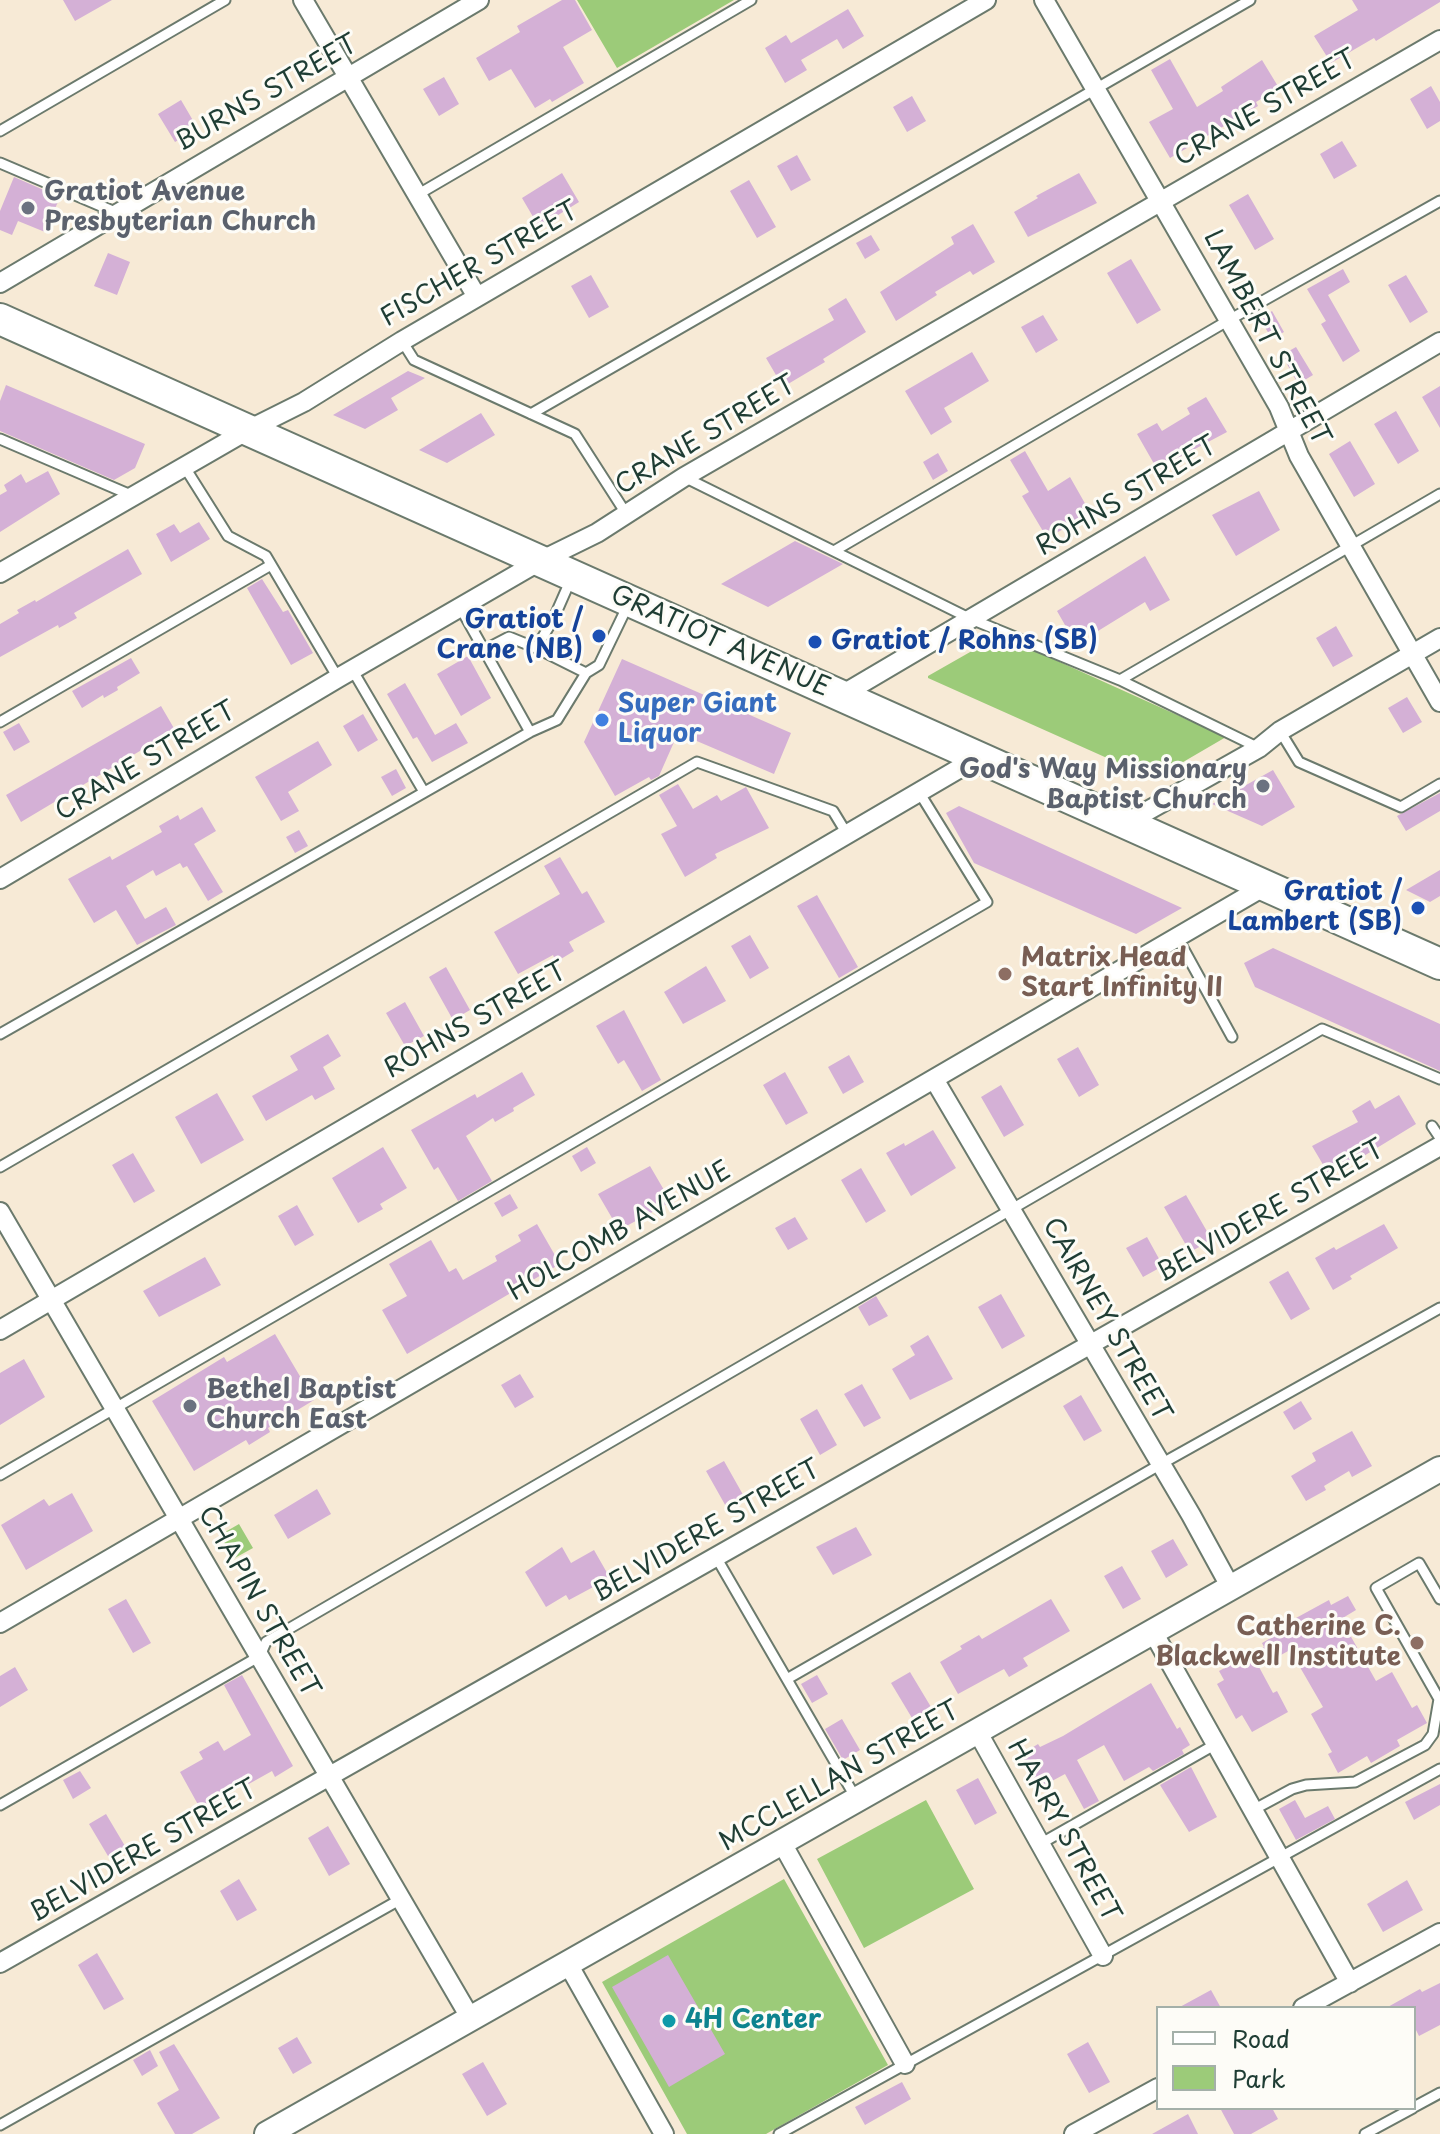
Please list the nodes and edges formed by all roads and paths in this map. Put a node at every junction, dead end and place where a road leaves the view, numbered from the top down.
1 (225, 0) edge
2 (303, 0) edge
3 (479, 0) edge
4 (751, 0) edge
5 (986, 0) edge
6 (1044, 0) edge
7 (1250, 0) edge
8 (1440, 40) edge
9 (348, 77) junction
10 (1096, 90) junction
11 (0, 131) edge
12 (0, 163) edge
13 (417, 195) junction
14 (1161, 200) junction
15 (1440, 201) edge
16 (115, 212) junction
17 (0, 283) edge
18 (477, 297) junction
19 (0, 319) edge
20 (1229, 320) junction
21 (402, 341) junction
22 (1440, 342) edge
23 (531, 414) junction
24 (248, 430) junction
25 (1288, 431) junction
26 (0, 439) edge
27 (184, 466) junction
28 (684, 477) junction
29 (1440, 494) edge
30 (133, 496) junction
31 (627, 515) junction
32 (1351, 546) junction
33 (834, 551) junction
34 (540, 561) junction
35 (271, 565) junction
36 (0, 573) edge
37 (573, 576) junction
38 (630, 601) junction
39 (460, 607) junction
40 (971, 619) junction
41 (1440, 638) edge
42 (536, 648) junction
43 (484, 650) junction
44 (1413, 654) junction
45 (586, 673) junction
46 (346, 674) junction
47 (1120, 680) junction
48 (840, 696) junction
49 (1440, 702) edge
50 (0, 722) edge
51 (1280, 731) junction
52 (530, 732) junction
53 (1259, 748) junction
54 (979, 757) junction
55 (1440, 784) edge
56 (424, 792) junction
57 (919, 792) junction
58 (1126, 823) junction
59 (847, 834) junction
60 (0, 879) edge
61 (1265, 886) junction
62 (1177, 937) junction
63 (1440, 964) edge
64 (0, 1034) edge
65 (1232, 1037) dead end
66 (1408, 1066) junction
67 (934, 1079) junction
68 (1402, 1079) dead end
69 (1440, 1079) edge
70 (1432, 1126) dead end
71 (1440, 1138) edge
72 (1440, 1146) edge
73 (0, 1167) edge
74 (1010, 1208) junction
75 (0, 1212) edge
76 (52, 1300) junction
77 (1440, 1308) edge
78 (0, 1330) edge
79 (1090, 1345) junction
80 (113, 1408) junction
81 (1161, 1464) junction
82 (1440, 1469) edge
83 (0, 1475) edge
84 (179, 1519) junction
85 (716, 1557) junction
86 (1231, 1588) junction
87 (1440, 1599) edge
88 (0, 1623) edge
89 (1153, 1632) junction
90 (260, 1656) junction
91 (787, 1679) junction
92 (1440, 1699) edge
93 (977, 1731) junction
94 (1216, 1744) junction
95 (1440, 1769) edge
96 (330, 1776) junction
97 (857, 1800) junction
98 (0, 1805) edge
99 (1253, 1810) junction
100 (782, 1843) junction
101 (1040, 1844) junction
102 (1280, 1857) junction
103 (401, 1899) junction
104 (1440, 1933) edge
105 (1103, 1956) junction
106 (0, 1963) edge
107 (568, 1964) junction
108 (1350, 1983) junction
109 (1307, 2006) edge
110 (471, 2019) junction
111 (905, 2064) junction
112 (1156, 2089) edge
113 (1440, 2093) edge
114 (1416, 2106) edge
115 (1409, 2110) edge
116 (0, 2125) edge
117 (267, 2134) edge
118 (664, 2134) edge
119 (779, 2134) edge
120 (1074, 2134) edge
121 (1365, 2134) edge

1 - 11 lane
2 - 9 street
3 - 9 street, BURNS STREET
4 - 13 lane
5 - 18 street, FISCHER STREET
6 - 10 street, LAMBERT STREET
7 - 10 lane
8 - 14 street, CRANE STREET
9 - 13 street
9 - 16 street, BURNS STREET
10 - 14 street, LAMBERT STREET
10 - 23 lane
12 - 16 lane
13 - 18 street
14 - 20 street, LAMBERT STREET
14 - 28 street, CRANE STREET
15 - 20 lane
16 - 17 street, BURNS STREET
18 - 21 street, FISCHER STREET
19 - 24 main road, GRATIOT AVENUE
20 - 25 street, LAMBERT STREET
20 - 33 lane
21 - 23 lane
21 - 24 street, FISCHER STREET
22 - 25 street, ROHNS STREET
23 - 31 lane
24 - 27 street, FISCHER STREET
24 - 34 main road, GRATIOT AVENUE
25 - 32 street, LAMBERT STREET
25 - 40 street, ROHNS STREET
26 - 30 lane
27 - 30 street, FISCHER STREET
27 - 35 lane
28 - 31 street, CRANE STREET
28 - 33 lane
29 - 32 lane
30 - 36 street, FISCHER STREET
31 - 34 street, CRANE STREET
32 - 44 street, LAMBERT STREET
32 - 47 lane
33 - 40 lane
34 - 37 main road, GRATIOT AVENUE
34 - 39 street, CRANE STREET
35 - 46 lane
35 - 50 lane
37 - 38 main road, GRATIOT AVENUE
37 - 42 lane
38 - 45 lane
38 - 48 main road, GRATIOT AVENUE
39 - 43 lane
39 - 46 street, CRANE STREET
40 - 47 lane
40 - 48 street, ROHNS STREET
41 - 44 street
42 - 43 lane
42 - 45 lane
43 - 52 lane
44 - 49 street, LAMBERT STREET
44 - 51 street
45 - 52 lane
46 - 56 lane
46 - 60 street, CRANE STREET
47 - 53 lane
48 - 54 main road, GRATIOT AVENUE
51 - 53 street
51 - 55 lane
52 - 56 lane
53 - 58 street
54 - 57 street, ROHNS STREET
54 - 58 main road, GRATIOT AVENUE
56 - 64 lane
57 - 59 street, ROHNS STREET
57 - 80 lane
58 - 61 main road, GRATIOT AVENUE
59 - 73 lane
59 - 76 street, ROHNS STREET
61 - 62 street, HOLCOMB AVENUE
61 - 63 main road, GRATIOT AVENUE
62 - 65 lane
62 - 67 street, HOLCOMB AVENUE
66 - 68 lane
66 - 69 lane
66 - 74 lane
67 - 74 street, CAIRNEY STREET
67 - 84 street, HOLCOMB AVENUE
70 - 71 lane
72 - 79 street, BELVIDERE STREET
74 - 79 street, CAIRNEY STREET
74 - 90 lane
75 - 76 street, CHAPIN STREET
76 - 78 street, ROHNS STREET
76 - 80 street, CHAPIN STREET
77 - 81 lane
79 - 81 street, CAIRNEY STREET
79 - 85 street, BELVIDERE STREET
80 - 83 lane
80 - 84 street, CHAPIN STREET
81 - 86 street, CAIRNEY STREET
81 - 91 lane
82 - 86 street, MCCLELLAN STREET
84 - 88 street, HOLCOMB AVENUE
84 - 90 street, CHAPIN STREET
85 - 91 lane
85 - 96 street, BELVIDERE STREET
86 - 89 street, MCCLELLAN STREET
87 - 92 lane
89 - 93 street, MCCLELLAN STREET
89 - 94 street
90 - 96 street, CHAPIN STREET
90 - 98 lane
91 - 97 lane
92 - 99 lane
93 - 97 street, MCCLELLAN STREET
93 - 101 street, HARRY STREET
94 - 99 street
94 - 101 lane
95 - 102 lane
96 - 103 street, CHAPIN STREET
96 - 106 street, BELVIDERE STREET
97 - 100 street, MCCLELLAN STREET
99 - 102 street
100 - 107 street, MCCLELLAN STREET
100 - 111 street
101 - 105 street, HARRY STREET
102 - 105 lane
102 - 108 street
103 - 110 street, CHAPIN STREET
103 - 116 lane
104 - 108 street
105 - 111 lane
107 - 110 street, MCCLELLAN STREET
107 - 118 street
108 - 109 street
110 - 117 street, MCCLELLAN STREET
111 - 119 lane
112 - 120 street
113 - 114 lane
115 - 121 lane

